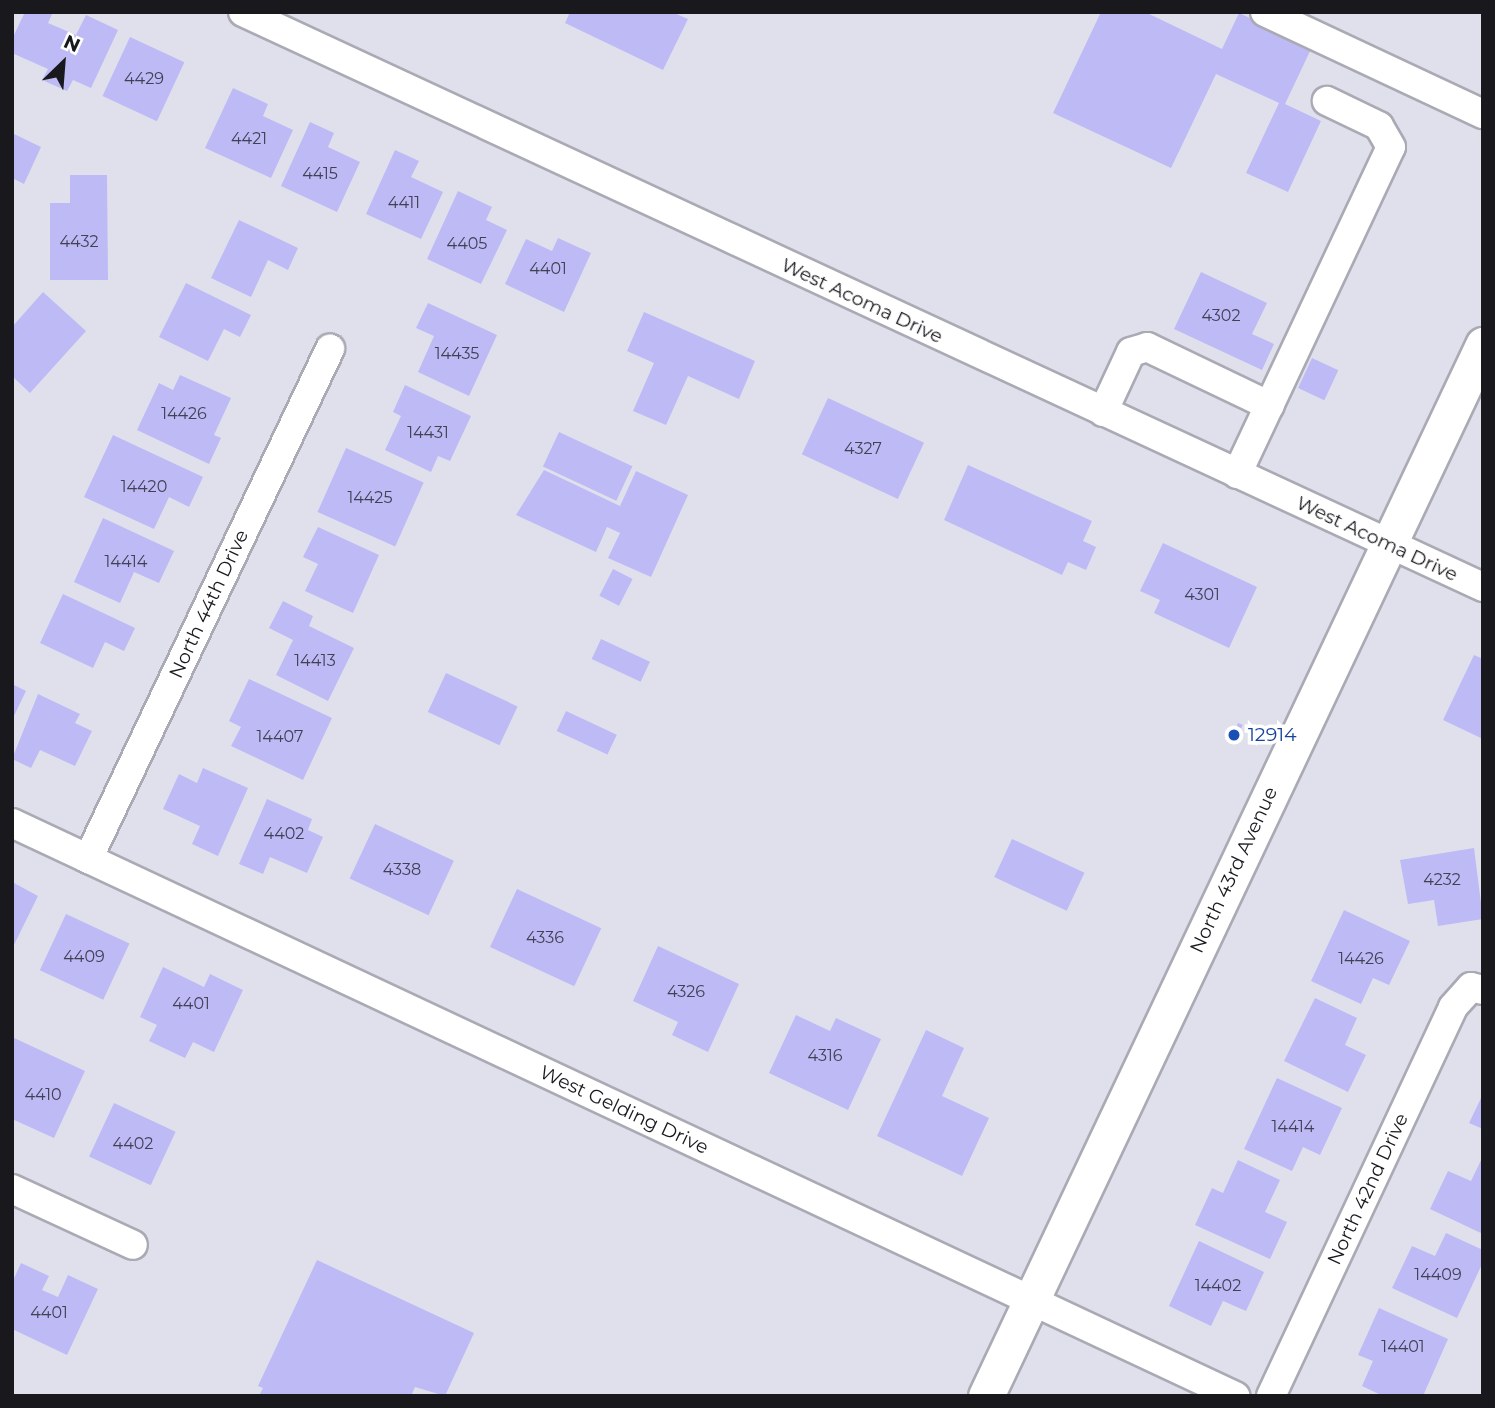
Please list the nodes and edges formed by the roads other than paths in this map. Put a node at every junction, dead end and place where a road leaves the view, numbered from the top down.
1 (243, 12) edge
2 (1265, 12) edge
3 (1327, 101) dead end
4 (1483, 114) edge
5 (1483, 345) edge
6 (330, 349) dead end
7 (1270, 406) junction
8 (1103, 412) junction
9 (1237, 474) junction
10 (1389, 544) junction
11 (1483, 587) edge
12 (12, 823) edge
13 (88, 859) junction
14 (1477, 988) edge
15 (12, 1189) edge
16 (133, 1245) dead end
17 (1030, 1301) junction
18 (986, 1396) edge
19 (1235, 1396) edge
20 (1271, 1396) edge

1 - 8 street, West Acoma Drive
2 - 4 street
3 - 7 street
5 - 10 main road, North 43rd Avenue
6 - 13 street, North 44th Drive
7 - 8 street
7 - 9 street
8 - 9 street, West Acoma Drive
9 - 10 street, West Acoma Drive
10 - 11 street, West Acoma Drive
10 - 17 main road, North 43rd Avenue
12 - 13 street, West Gelding Drive
13 - 17 street, West Gelding Drive
14 - 20 street, North 42nd Drive
15 - 16 street
17 - 18 main road, North 43rd Avenue
17 - 19 street, West Gelding Drive

